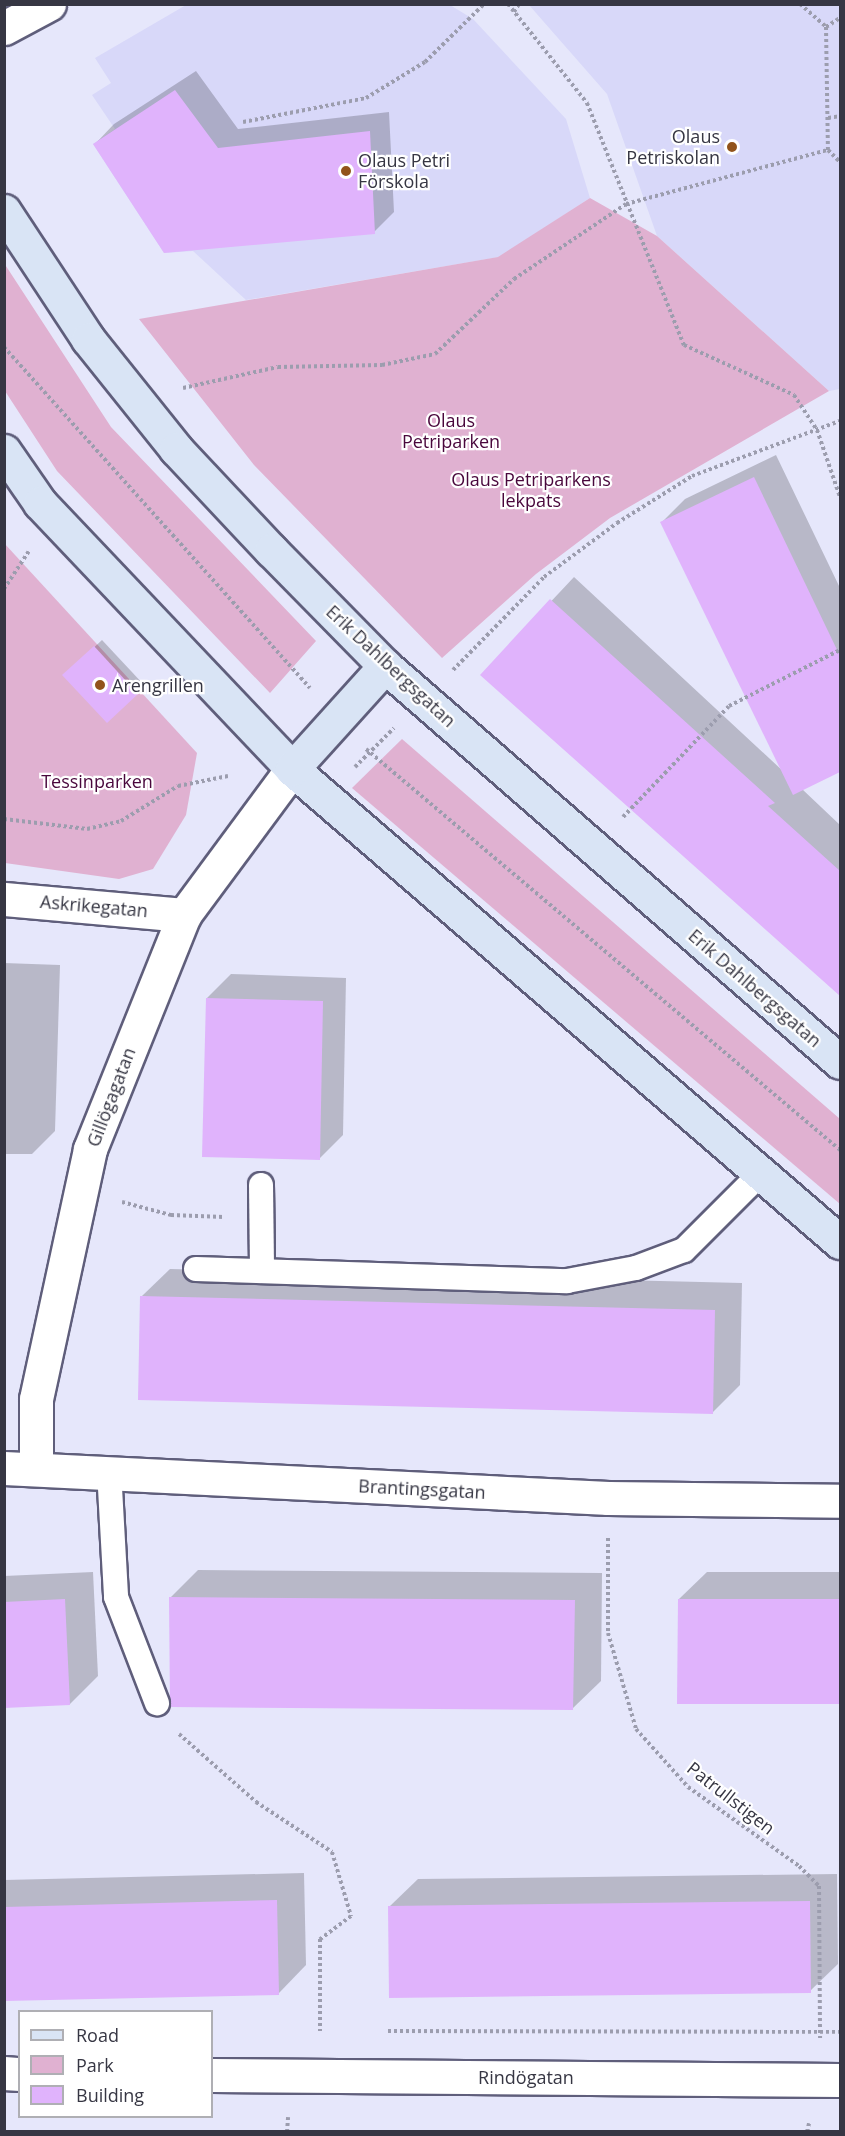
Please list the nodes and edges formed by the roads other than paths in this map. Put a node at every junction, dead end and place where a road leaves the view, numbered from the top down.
1 (49, 4) edge
2 (4, 28) edge
3 (4, 211) edge
4 (4, 451) edge
5 (385, 666) junction
6 (292, 769) junction
7 (4, 899) edge
8 (184, 915) junction
9 (840, 1062) edge
10 (761, 1173) junction
11 (261, 1185) dead end
12 (840, 1242) edge
13 (196, 1269) dead end
14 (262, 1271) junction
15 (20, 1467) edge
16 (109, 1470) junction
17 (840, 1501) edge
18 (157, 1703) road end
19 (213, 2075) edge
20 (830, 2080) edge

1 - 2 street
3 - 5 street, Erik Dahlbergsgatan
4 - 6 street
5 - 6 street
5 - 9 street, Erik Dahlbergsgatan
6 - 8 street, Gillögagatan
6 - 10 street
7 - 8 street, Askrikegatan
8 - 15 street, Gillögagatan
10 - 12 street
10 - 14 lane
11 - 14 lane
13 - 14 lane
15 - 16 street, Brantingsgatan
16 - 17 street, Brantingsgatan
16 - 18 lane
19 - 20 street, Rindögatan

